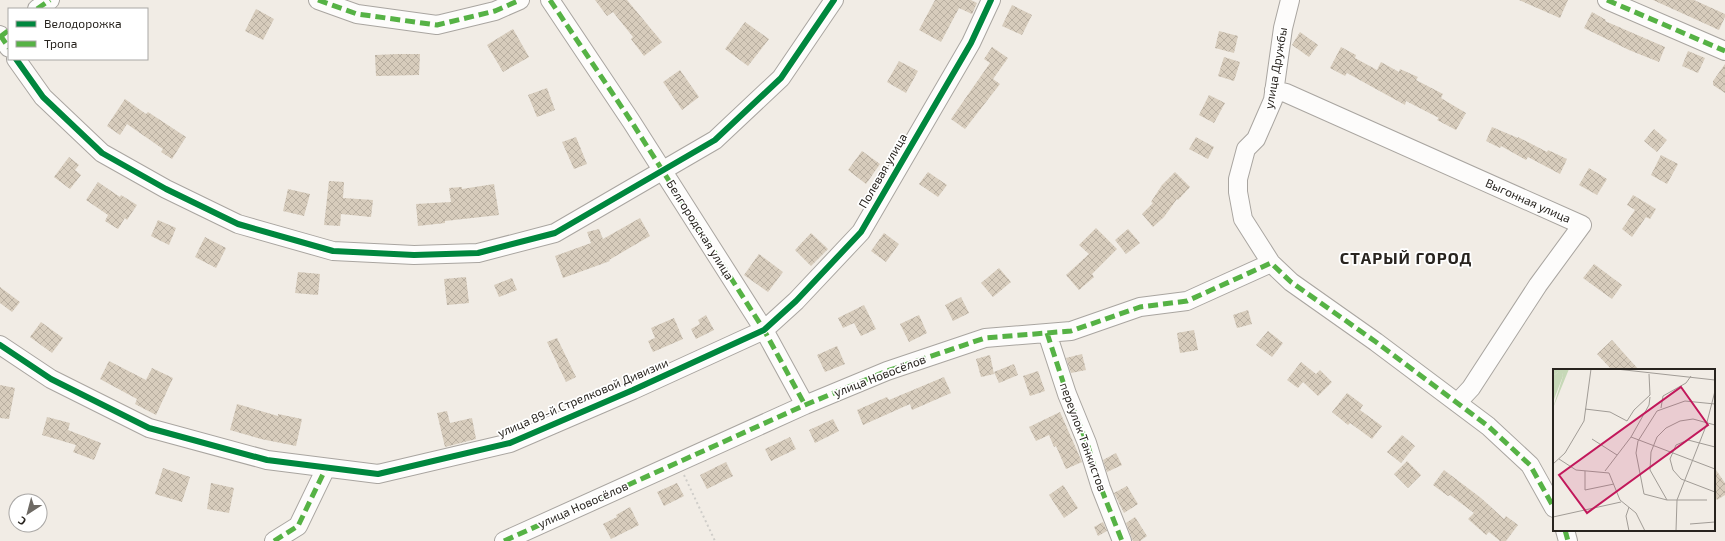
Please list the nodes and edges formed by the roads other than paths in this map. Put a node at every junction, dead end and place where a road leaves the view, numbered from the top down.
1 (50, 0) edge
2 (318, 0) edge
3 (520, 0) edge
4 (550, 0) edge
5 (834, 0) edge
6 (991, 0) edge
7 (1290, 0) edge
8 (1607, 0) edge
9 (38, 8) edge
10 (1725, 51) edge
11 (17, 60) edge
12 (1274, 90) junction
13 (663, 171) junction
14 (1271, 263) junction
15 (764, 330) junction
16 (1047, 333) junction
17 (0, 345) edge
18 (1457, 403) junction
19 (805, 405) junction
20 (326, 468) junction
21 (1553, 506) edge
22 (1565, 531) edge
23 (274, 541) edge
24 (504, 541) edge
25 (1122, 541) edge
26 (1568, 541) edge

1 - 9 street
2 - 3 street
4 - 13 street, Белгородская улица
5 - 13 street
6 - 15 street, Полевая улица
7 - 12 street, улица Дружбы
8 - 10 street
11 - 13 street
12 - 14 street, улица Дружбы
12 - 18 street, Выгонная улица
13 - 15 street, Белгородская улица
14 - 16 street, улица Новосёлов
14 - 18 street
15 - 19 street, Белгородская улица
15 - 20 street, улица 89-й Стрелковой Дивизии
16 - 19 street, улица Новосёлов
16 - 25 street, переулок Танкистов
17 - 20 street, улица 89-й Стрелковой Дивизии
18 - 21 street
19 - 24 street, улица Новосёлов
20 - 23 street
22 - 26 street

